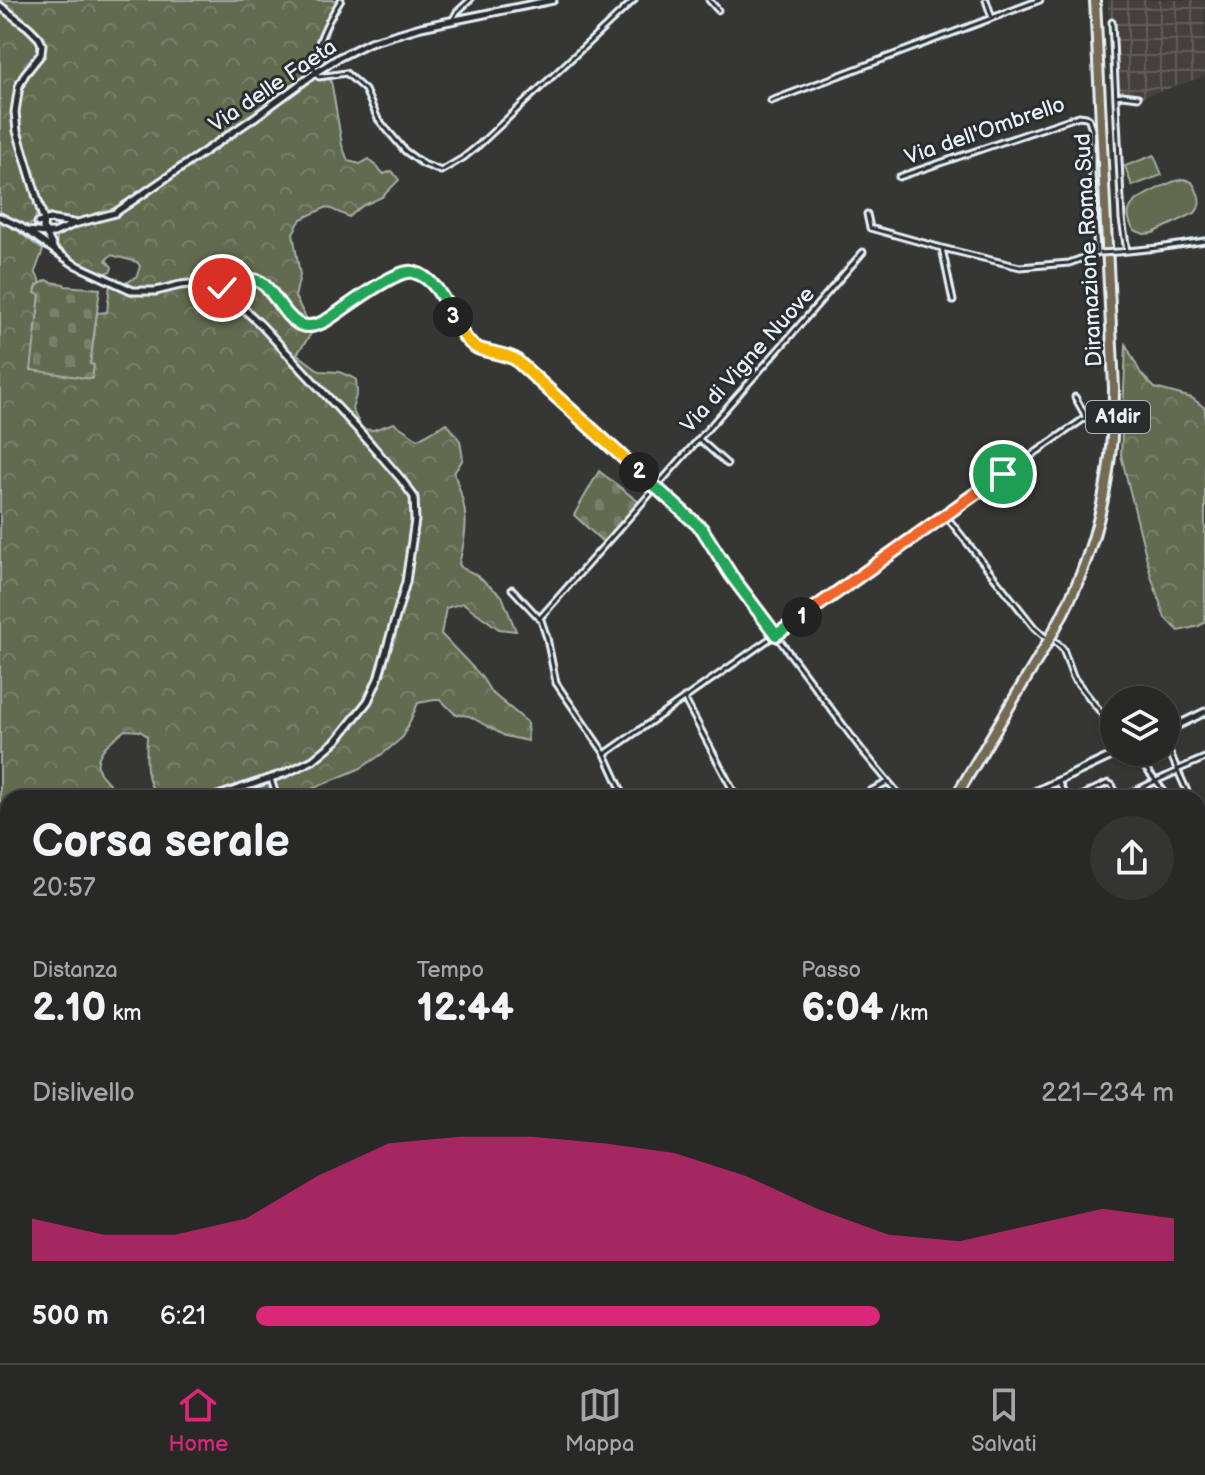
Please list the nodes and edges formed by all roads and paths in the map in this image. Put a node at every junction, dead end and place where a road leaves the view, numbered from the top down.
1 (341, 0) edge
2 (470, 0) edge
3 (553, 0) edge
4 (634, 0) edge
5 (709, 0) edge
6 (986, 0) edge
7 (1040, 0) edge
8 (1097, 0) edge
9 (0, 6) edge
10 (718, 10) dead end
11 (992, 18) junction
12 (452, 21) junction
13 (1112, 22) dead end
14 (315, 73) junction
15 (1116, 96) junction
16 (1138, 97) dead end
17 (771, 101) dead end
18 (899, 177) dead end
19 (41, 210) junction
20 (867, 214) dead end
21 (0, 217) edge
22 (53, 220) junction
23 (41, 222) junction
24 (74, 224) junction
25 (23, 229) junction
26 (55, 232) junction
27 (46, 233) junction
28 (1205, 241) edge
29 (942, 248) junction
30 (1127, 251) junction
31 (863, 252) dead end
32 (59, 253) junction
33 (1099, 253) junction
34 (226, 280) junction
35 (200, 283) junction
36 (222, 288) junction
37 (953, 301) dead end
38 (1075, 397) dead end
39 (699, 439) junction
40 (727, 464) dead end
41 (655, 487) junction
42 (946, 516) junction
43 (512, 589) dead end
44 (539, 619) junction
45 (776, 635) junction
46 (1045, 637) dead end
47 (1056, 642) dead end
48 (684, 698) junction
49 (1100, 711) edge
50 (1204, 715) edge
51 (1180, 725) edge
52 (605, 754) junction
53 (1205, 758) edge
54 (1100, 761) edge
55 (1144, 766) edge
56 (1176, 766) edge
57 (1178, 770) junction
58 (271, 779) junction
59 (1058, 781) junction
60 (1156, 781) junction
61 (888, 782) junction
62 (237, 790) edge
63 (274, 790) edge
64 (621, 790) edge
65 (733, 790) edge
66 (872, 790) edge
67 (895, 790) edge
68 (963, 790) edge
69 (1039, 790) edge
70 (1062, 790) edge
71 (1092, 790) edge
72 (1115, 790) edge
73 (1136, 790) edge
74 (1163, 790) edge
75 (1187, 790) edge

1 - 14 street
2 - 12 street
3 - 12 street, Via delle Faeta
4 - 14 street
5 - 10 street
6 - 11 street
7 - 11 street
8 - 68 highway, Diramazione Roma Sud / A1dir
9 - 19 street
11 - 17 street
12 - 14 street, Via delle Faeta
13 - 15 street
14 - 24 street, Via delle Faeta
15 - 16 street
15 - 30 street
18 - 33 street, Via dell'Ombrello
19 - 22 street
19 - 23 street
20 - 29 street
21 - 25 street
22 - 23 street
22 - 24 street
22 - 26 street
23 - 25 street
23 - 27 street
24 - 26 street, Via delle Faeta
25 - 27 street
25 - 32 street
26 - 27 street
26 - 32 street
27 - 32 street
28 - 30 street
29 - 33 street
29 - 37 street
30 - 33 street, bridge
31 - 39 street, Via di Vigne Nuove
32 - 35 street
34 - 35 street
34 - 36 street
34 - 41 street
35 - 36 street
36 - 58 street
38 - 42 street
39 - 40 street
39 - 41 street, Via di Vigne Nuove
41 - 44 street, Via di Vigne Nuove
41 - 45 street
42 - 45 street
42 - 46 street
43 - 44 street
44 - 52 street
45 - 48 street
45 - 61 street
47 - 49 street
48 - 52 street
48 - 65 street
50 - 51 street
52 - 64 street
53 - 57 street
54 - 59 street
55 - 60 street
56 - 57 street
57 - 60 street
57 - 75 street
58 - 62 street
58 - 63 street
59 - 69 street
59 - 70 street
60 - 73 street
60 - 74 street
61 - 66 street
61 - 67 street
71 - 72 street

